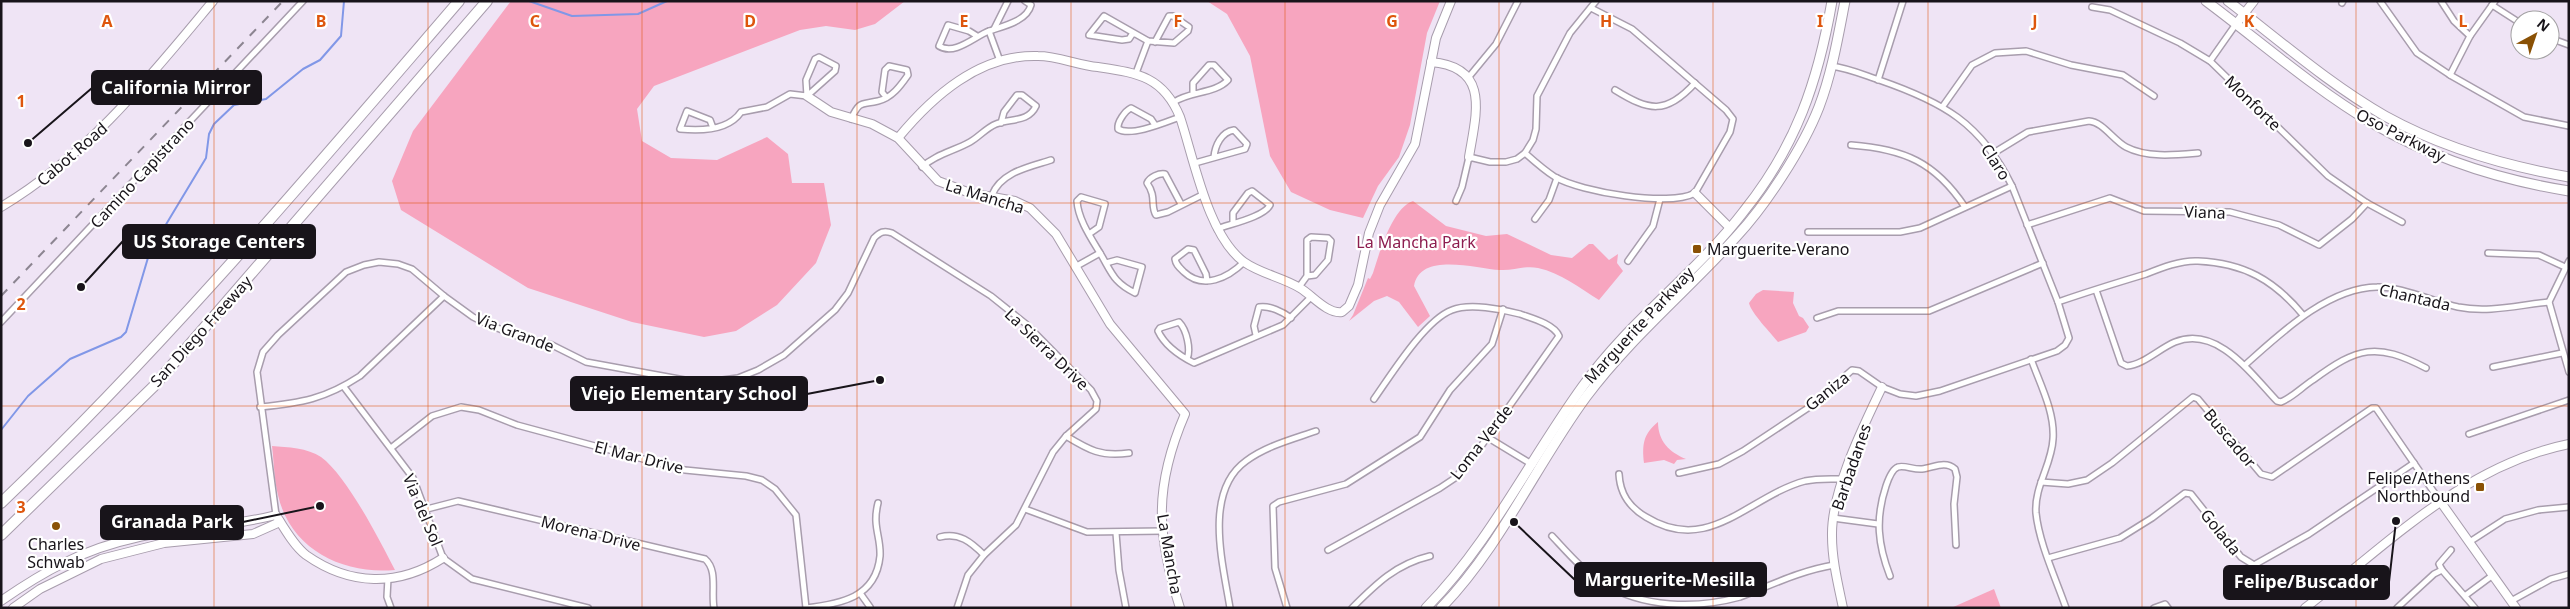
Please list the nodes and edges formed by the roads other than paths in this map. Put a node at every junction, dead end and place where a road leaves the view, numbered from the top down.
1 (213, 1) edge
2 (303, 1) edge
3 (459, 1) edge
4 (487, 1) edge
5 (1008, 1) edge
6 (1025, 1) edge
7 (1451, 1) edge
8 (1518, 1) edge
9 (1596, 1) edge
10 (1832, 1) edge
11 (1845, 1) edge
12 (1903, 1) edge
13 (2206, 1) edge
14 (2228, 1) edge
15 (2254, 1) edge
16 (2380, 1) edge
17 (2441, 1) edge
18 (2494, 3) edge
19 (2092, 7) dead end
20 (1590, 8) junction
21 (2244, 13) junction
22 (2510, 15) edge
23 (2236, 24) junction
24 (992, 30) junction
25 (1133, 33) junction
26 (977, 36) junction
27 (2470, 36) junction
28 (1148, 41) junction
29 (1155, 42) junction
30 (1000, 61) junction
31 (2210, 61) junction
32 (1430, 62) junction
33 (1831, 66) junction
34 (1136, 73) junction
35 (2450, 75) junction
36 (1468, 78) junction
37 (1878, 80) junction
38 (1695, 83) junction
39 (1615, 90) dead end
40 (1193, 93) junction
41 (807, 96) junction
42 (2154, 96) dead end
43 (886, 97) junction
44 (1174, 102) junction
45 (1943, 106) junction
46 (1180, 117) junction
47 (851, 119) junction
48 (1001, 123) junction
49 (1155, 125) junction
50 (2569, 126) edge
51 (713, 128) junction
52 (898, 138) junction
53 (1851, 145) dead end
54 (2198, 152) dead end
55 (1525, 153) junction
56 (1992, 154) junction
57 (1214, 157) junction
58 (1469, 157) junction
59 (1051, 160) dead end
60 (1195, 163) junction
61 (922, 167) junction
62 (2569, 177) edge
63 (1557, 178) junction
64 (2012, 186) junction
65 (2569, 192) edge
66 (1695, 193) junction
67 (1205, 194) junction
68 (992, 195) junction
69 (1660, 199) junction
70 (1456, 201) dead end
71 (2367, 203) junction
72 (1181, 204) junction
73 (1, 207) edge
74 (1965, 207) junction
75 (1535, 219) dead end
76 (1233, 222) junction
77 (2402, 222) dead end
78 (2027, 225) junction
79 (1730, 228) junction
80 (1217, 229) junction
81 (879, 232) joint
82 (1808, 232) dead end
83 (1089, 234) junction
84 (1100, 253) junction
85 (2488, 253) dead end
86 (1628, 260) dead end
87 (2569, 261) edge
88 (1244, 262) junction
89 (1106, 263) junction
90 (2043, 263) junction
91 (2564, 267) junction
92 (1074, 268) junction
93 (1307, 276) junction
94 (1207, 281) junction
95 (1299, 287) junction
96 (2096, 290) junction
97 (444, 296) junction
98 (1312, 296) junction
99 (2058, 302) junction
100 (2549, 302) junction
101 (1502, 309) junction
102 (2303, 315) junction
103 (1291, 318) junction
104 (1817, 318) dead end
105 (1, 322) edge
106 (1256, 335) junction
107 (2066, 345) joint
108 (2562, 354) junction
109 (1186, 359) junction
110 (2031, 359) junction
111 (2245, 365) junction
112 (2493, 367) dead end
113 (2426, 368) dead end
114 (2569, 372) edge
115 (344, 387) junction
116 (1882, 387) junction
117 (1374, 399) dead end
118 (2569, 400) edge
119 (260, 407) junction
120 (1316, 431) dead end
121 (2469, 434) dead end
122 (1066, 436) junction
123 (1487, 436) junction
124 (2569, 444) edge
125 (391, 448) junction
126 (1128, 453) dead end
127 (2414, 463) junction
128 (1530, 464) junction
129 (1539, 469) junction
130 (1679, 473) dead end
131 (1619, 474) dead end
132 (1843, 480) junction
133 (2041, 482) junction
134 (2440, 501) junction
135 (1, 503) edge
136 (878, 503) dead end
137 (2569, 507) edge
138 (427, 509) junction
139 (1026, 509) junction
140 (1833, 518) junction
141 (278, 519) junction
142 (1878, 524) junction
143 (1162, 531) junction
144 (1116, 533) junction
145 (1, 535) edge
146 (1552, 536) dead end
147 (940, 537) dead end
148 (2470, 542) junction
149 (1956, 545) dead end
150 (1328, 550) dead end
151 (2451, 550) dead end
152 (984, 555) junction
153 (1430, 556) dead end
154 (443, 558) junction
155 (2048, 558) junction
156 (1834, 565) junction
157 (2442, 570) junction
158 (2569, 574) edge
159 (2493, 575) junction
160 (1890, 576) dead end
161 (388, 578) junction
162 (860, 594) junction
163 (2466, 595) junction
164 (1, 601) edge
165 (2514, 604) edge
166 (870, 606) dead end
167 (13, 608) edge
168 (391, 608) edge
169 (588, 608) edge
170 (714, 608) edge
171 (806, 608) edge
172 (957, 608) edge
173 (1126, 608) edge
174 (1180, 608) edge
175 (1230, 608) edge
176 (1287, 608) edge
177 (1352, 608) edge
178 (1426, 608) edge
179 (1441, 608) edge
180 (1843, 608) edge
181 (2066, 608) edge
182 (2154, 608) edge
183 (2168, 608) edge
184 (2305, 608) edge
185 (2397, 608) edge
186 (2475, 608) edge

1 - 73 street, Cabot Road
2 - 105 street, Camino Capistrano
3 - 135 highway, San Diego Freeway
4 - 145 highway, San Diego Freeway
5 - 24 street
6 - 24 street
7 - 32 street
8 - 36 street
9 - 20 street
10 - 79 main road, Marguerite Parkway
11 - 33 main road, Marguerite Parkway
12 - 37 street
13 - 23 main road, Oso Parkway
14 - 21 main road, Oso Parkway
15 - 21 street
16 - 35 street
17 - 27 street
18 - 22 street
18 - 27 street
19 - 31 street, Monforte
20 - 38 street
20 - 55 street
21 - 23 street
21 - 62 main road, Oso Parkway
23 - 31 street
23 - 65 main road, Oso Parkway
24 - 26 street
24 - 30 street
25 - 25 street
25 - 28 street
26 - 26 street
27 - 35 street
28 - 29 street
28 - 34 street
29 - 29 street
30 - 34 street
30 - 52 street
31 - 71 street, Monforte
32 - 36 street
32 - 98 street
33 - 37 street, Claro
33 - 129 main road, Marguerite Parkway
34 - 44 street
35 - 50 street
36 - 58 street
37 - 45 street, Claro
38 - 39 street
38 - 66 street
40 - 40 street
40 - 44 street
41 - 41 street
41 - 47 street
41 - 51 street
42 - 45 street
43 - 43 street
43 - 47 street
44 - 46 street
45 - 56 street, Claro
46 - 49 street
46 - 60 street
47 - 52 street
48 - 48 street
48 - 61 street
49 - 49 street
51 - 51 street
52 - 61 street, La Mancha
53 - 74 street
54 - 56 street
55 - 58 street
55 - 63 street
56 - 64 street, Claro
57 - 57 street
57 - 60 street
58 - 70 street
59 - 68 street
60 - 67 street
61 - 68 street, La Mancha
63 - 69 street
63 - 75 street
64 - 74 street
64 - 78 street, Claro
66 - 69 street
66 - 79 street
67 - 72 street
67 - 80 street
68 - 92 street, La Mancha
69 - 86 street
71 - 77 street, Monforte
71 - 78 street, Viana
72 - 72 street
74 - 82 street
76 - 76 street
76 - 80 street
78 - 90 street, Claro
79 - 128 main road, Marguerite Parkway
80 - 88 street
81 - 97 street, Via Grande
81 - 122 street, La Sierra Drive
83 - 83 street
83 - 84 street
84 - 89 street
84 - 92 street
85 - 91 street
87 - 91 street
88 - 94 street
88 - 95 street
89 - 89 street
90 - 99 street, Claro
90 - 104 street
91 - 100 street
92 - 143 street, La Mancha
93 - 93 street
93 - 95 street
94 - 94 street
95 - 98 street
96 - 99 street
96 - 102 street
96 - 111 street
97 - 115 street
97 - 119 street, Via Grande
98 - 103 street
99 - 107 street, Claro
100 - 102 street, Chantada
100 - 108 street
101 - 117 street
101 - 123 street, Loma Verde
101 - 176 street
102 - 111 street, Chantada
103 - 106 street
103 - 106 street
106 - 109 street
107 - 110 street, Ganiza
108 - 112 street
108 - 114 street
109 - 109 street
110 - 116 street, Ganiza
110 - 133 street
111 - 113 street
115 - 119 street
115 - 125 street, Via del Sol
116 - 130 street, Ganiza
116 - 132 street, Barbadanes
118 - 121 street
119 - 141 street, Via Grande
120 - 175 street
122 - 126 street
122 - 139 street, La Sierra Drive
123 - 128 street
123 - 150 street, Loma Verde
124 - 134 street
125 - 138 street, Via del Sol
125 - 171 street, El Mar Drive
127 - 133 street, Buscador
127 - 134 street, Buscador
127 - 155 street, Golada
128 - 129 street
128 - 178 main road, Marguerite Parkway
129 - 179 main road, Marguerite Parkway
131 - 132 street
132 - 140 street, Barbadanes
133 - 155 street
134 - 148 street
134 - 184 street
136 - 162 street
137 - 148 street
138 - 154 street, Via del Sol
138 - 170 street, Morena Drive
139 - 144 street
139 - 152 street, La Sierra Drive
140 - 142 street
140 - 156 street, Barbadanes
141 - 161 street
141 - 164 street
141 - 167 street
142 - 149 street
142 - 160 street
143 - 144 street
143 - 174 street, La Mancha
144 - 173 street
146 - 156 street
147 - 152 street
148 - 159 street
151 - 157 street
152 - 172 street, La Sierra Drive
153 - 177 street
154 - 161 street
154 - 169 street, Via del Sol
155 - 181 street
156 - 180 street, Barbadanes
157 - 163 street
157 - 185 street
158 - 165 street
159 - 163 street
159 - 165 street
161 - 168 street
162 - 166 street
162 - 171 street
163 - 186 street
182 - 183 street

